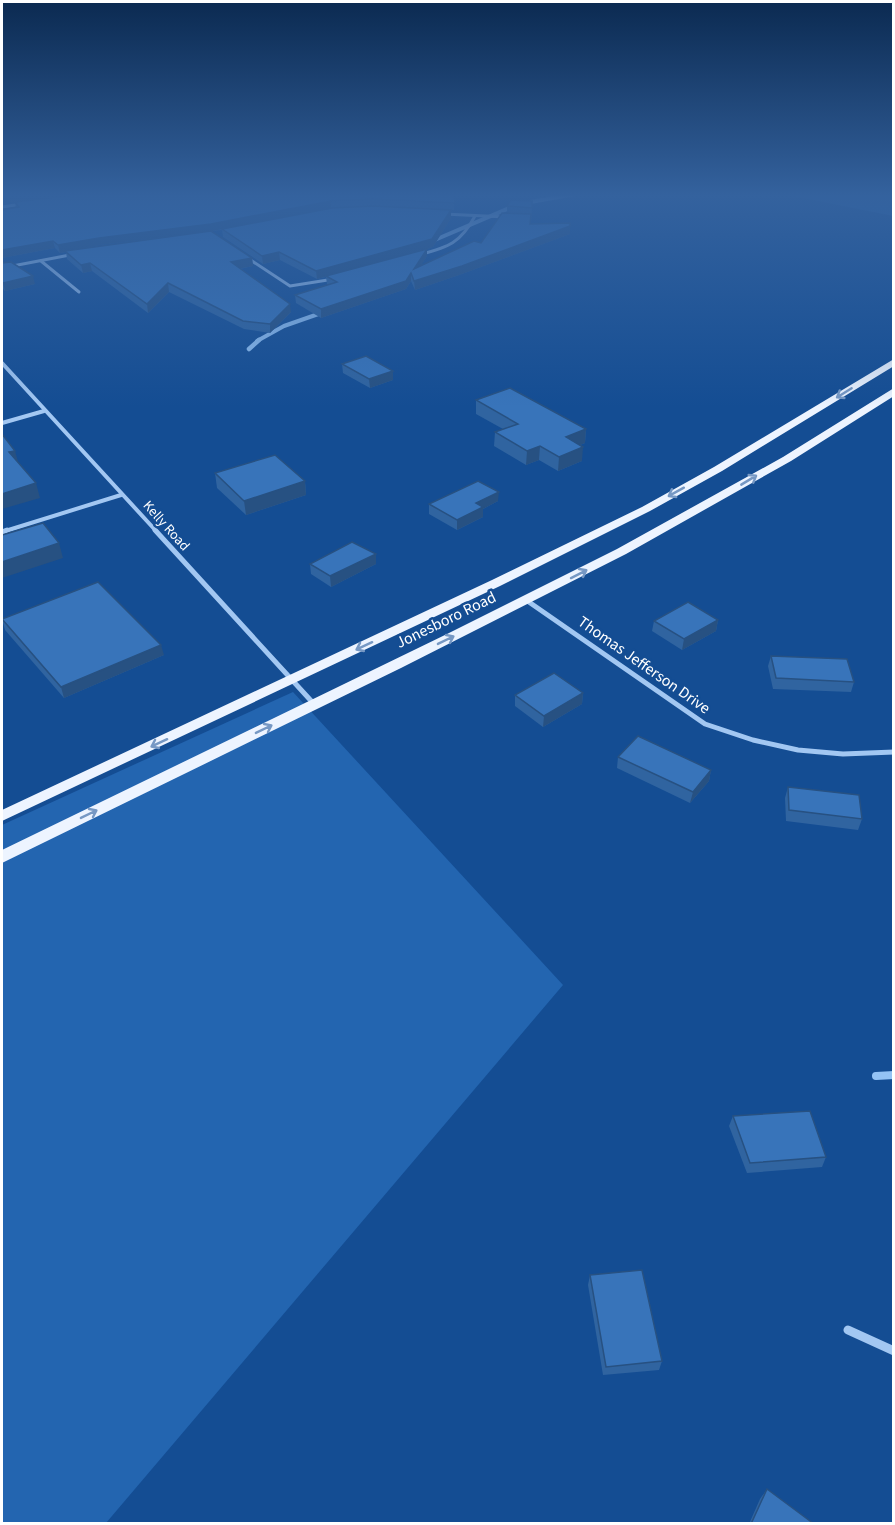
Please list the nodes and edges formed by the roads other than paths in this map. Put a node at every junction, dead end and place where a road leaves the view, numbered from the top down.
1 (18, 265) edge
2 (46, 265) edge
3 (259, 265) edge
4 (2, 268) edge
5 (337, 278) edge
6 (79, 292) dead end
7 (894, 362) edge
8 (2, 363) edge
9 (894, 391) edge
10 (45, 411) junction
11 (2, 423) edge
12 (121, 495) junction
13 (2, 532) edge
14 (526, 600) junction
15 (292, 680) junction
16 (314, 704) junction
17 (894, 752) edge
18 (2, 816) edge
19 (2, 857) edge
20 (848, 1330) dead end
21 (894, 1351) edge

1 - 4 street
2 - 6 street
3 - 5 street
7 -> 15 main road, Jonesboro Road
8 - 10 street, Kelly Road
14 -> 9 main road, Jonesboro Road
10 - 11 street
10 - 12 street, Kelly Road
12 - 13 street
12 - 15 street, Kelly Road
16 -> 14 main road, Jonesboro Road
14 - 17 street, Thomas Jefferson Drive
15 - 16 street, Kelly Road
15 -> 18 main road, Jonesboro Road
19 -> 16 main road, Jonesboro Road
20 - 21 street

